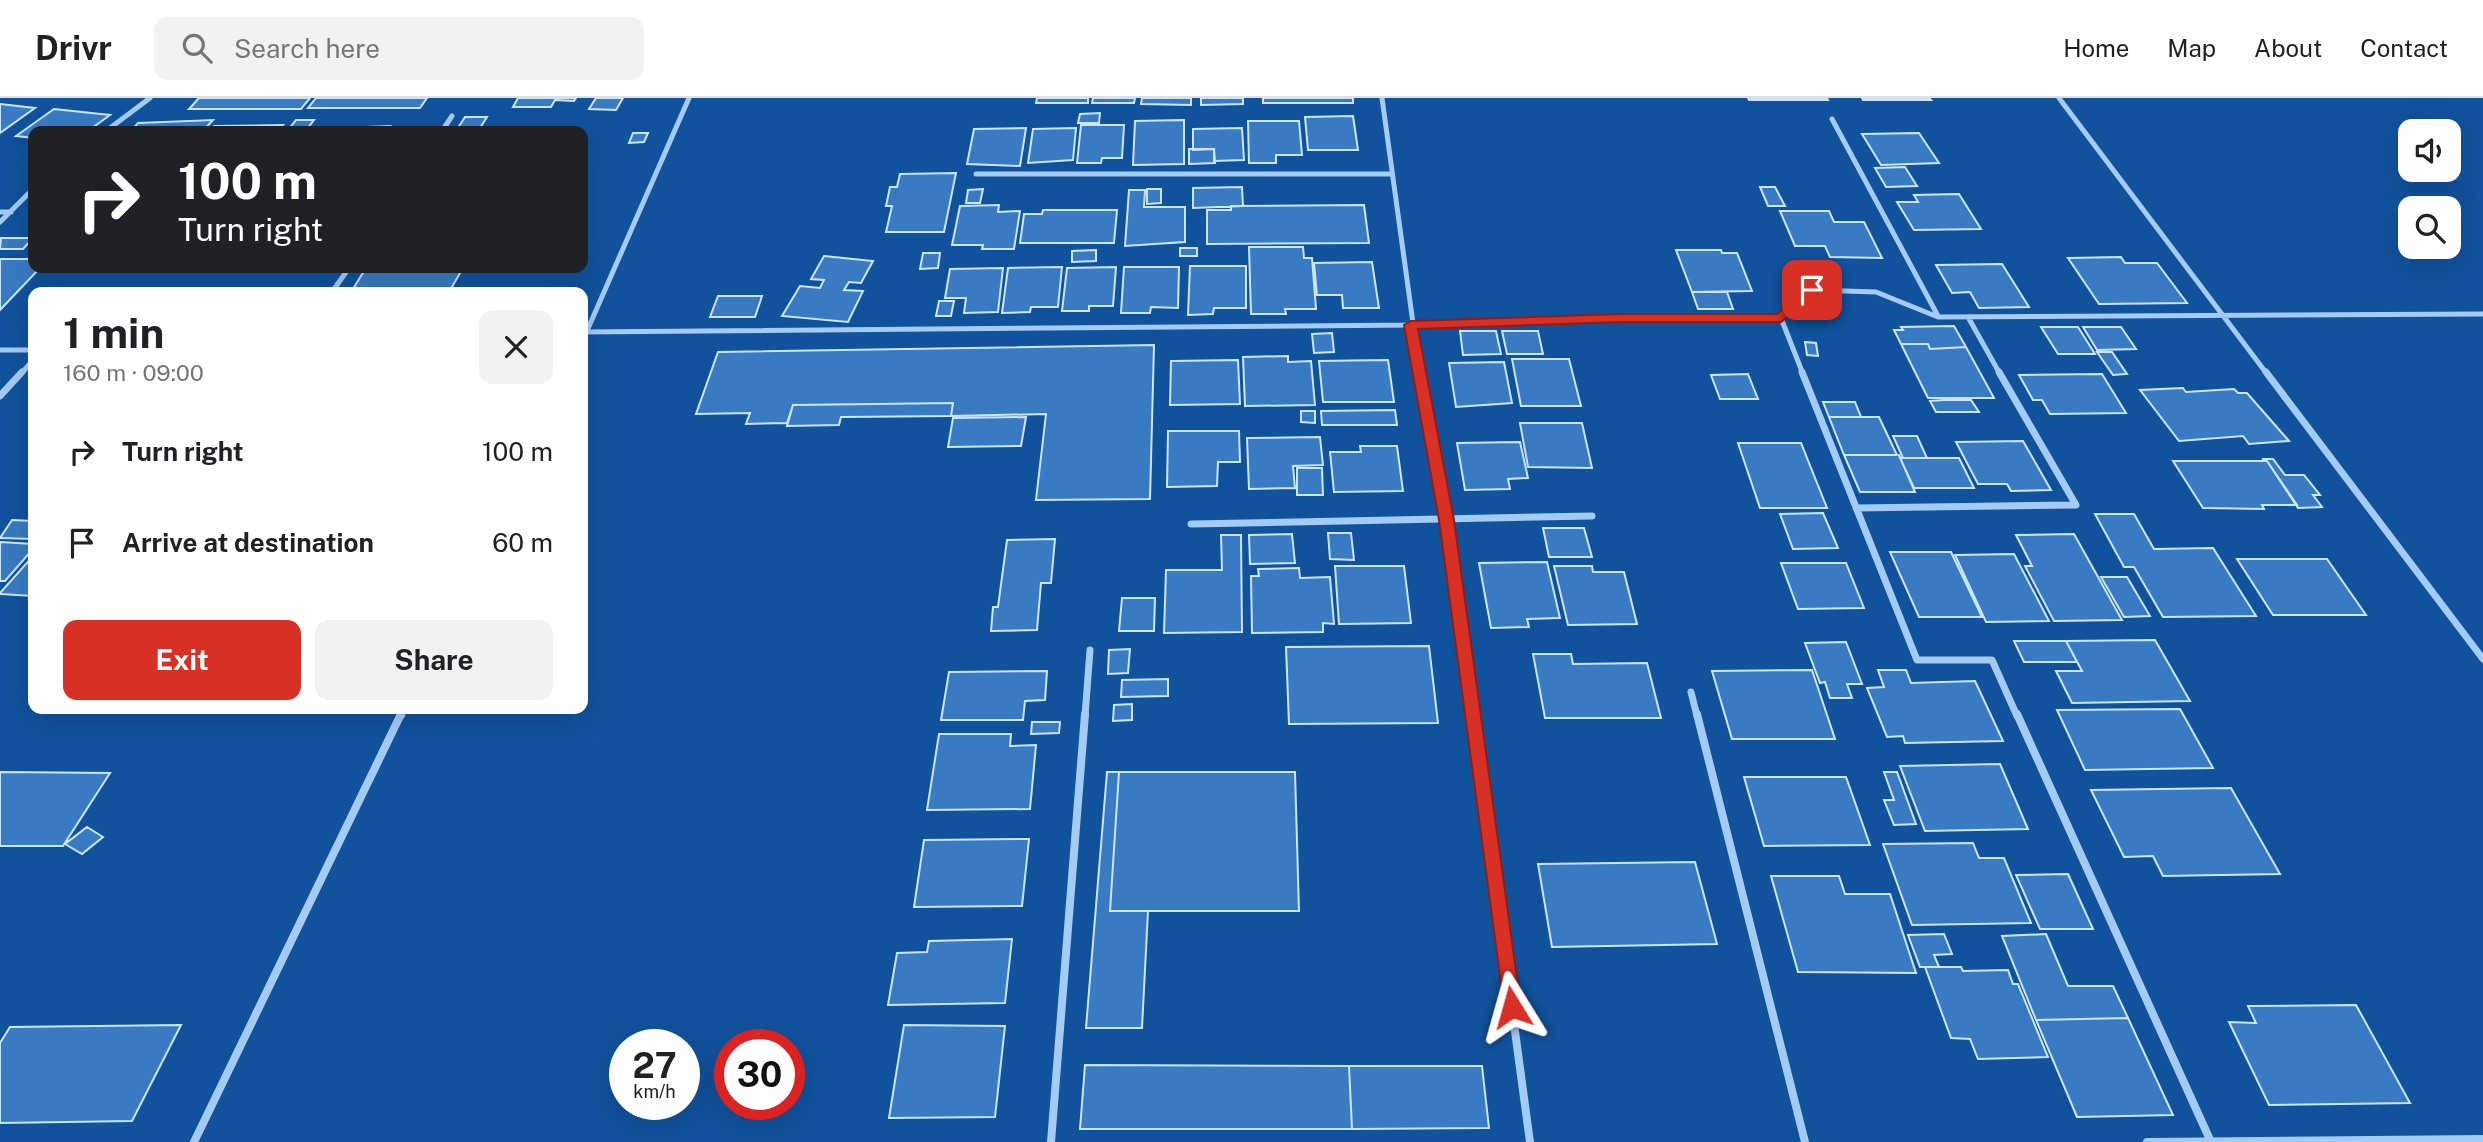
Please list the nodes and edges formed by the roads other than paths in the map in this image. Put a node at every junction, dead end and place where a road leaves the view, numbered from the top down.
1 (150, 98) edge
2 (689, 98) edge
3 (1382, 98) edge
4 (2059, 98) edge
5 (452, 116) dead end
6 (1832, 119) dead end
7 (113, 126) edge
8 (445, 126) edge
9 (976, 174) dead end
10 (1391, 174) junction
11 (28, 194) edge
12 (0, 212) edge
13 (11, 212) junction
14 (0, 222) edge
15 (2483, 314) edge
16 (1938, 317) junction
17 (1968, 317) junction
18 (2224, 317) junction
19 (1781, 318) junction
20 (588, 325) edge
21 (1411, 325) junction
22 (588, 332) edge
23 (0, 350) edge
24 (28, 350) edge
25 (28, 365) edge
26 (0, 396) edge
27 (1856, 508) junction
28 (1592, 516) dead end
29 (1446, 520) junction
30 (1191, 524) dead end
31 (1090, 650) dead end
32 (2483, 659) edge
33 (1691, 692) dead end
34 (402, 714) edge
35 (2483, 1139) edge
36 (2433, 1141) edge
37 (194, 1142) edge
38 (1051, 1142) edge
39 (1530, 1142) edge
40 (1805, 1142) edge
41 (2147, 1142) edge
42 (2211, 1142) edge

1 - 7 street
2 - 20 street
3 - 10 street
4 - 18 street
5 - 8 street
6 - 16 street
9 - 10 street
10 - 21 street
11 - 13 street
12 - 13 street
13 - 14 street
15 - 18 street
16 - 17 street
16 - 19 street
17 - 18 street
17 - 27 street
18 - 32 street
19 - 21 street
19 - 27 street
21 - 22 street
21 - 29 street
23 - 24 street
25 - 26 street
27 - 42 street
28 - 29 street
29 - 30 street
29 - 39 street
31 - 38 street
33 - 40 street
34 - 37 street
35 - 36 street
36 - 42 street
41 - 42 street

